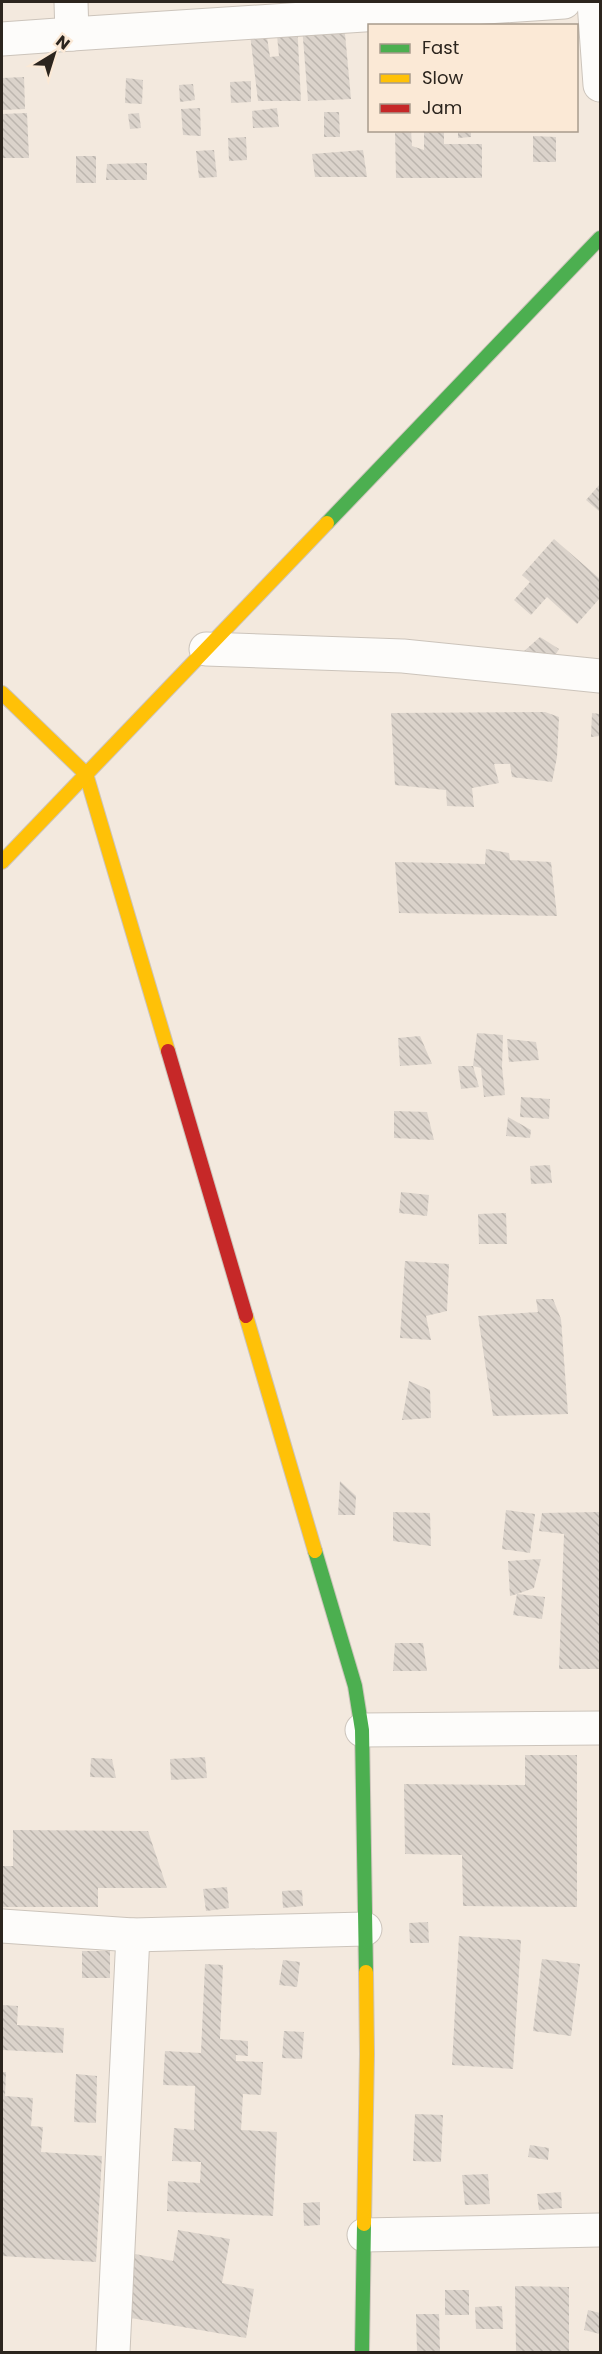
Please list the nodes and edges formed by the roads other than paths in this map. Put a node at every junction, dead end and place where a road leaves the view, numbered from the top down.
1 (71, 2) edge
2 (564, 2) edge
3 (594, 2) edge
4 (359, 8) edge
5 (72, 34) junction
6 (2, 39) edge
7 (600, 85) edge
8 (600, 238) edge
9 (206, 649) junction
10 (600, 676) edge
11 (2, 693) edge
12 (86, 774) junction
13 (2, 862) edge
14 (600, 1728) edge
15 (362, 1730) junction
16 (2, 1926) edge
17 (365, 1929) junction
18 (133, 1935) junction
19 (600, 2230) edge
20 (364, 2235) junction
21 (113, 2352) edge
22 (362, 2352) edge

1 - 5 street
2 - 4 street
3 - 7 street
4 - 5 street
5 - 6 street
8 - 9 street
9 - 10 street
9 - 12 street
11 - 12 street
12 - 13 street
12 - 15 street
14 - 15 street
15 - 17 street
16 - 18 street
17 - 18 street
17 - 20 street
18 - 21 street
19 - 20 street
20 - 22 street

